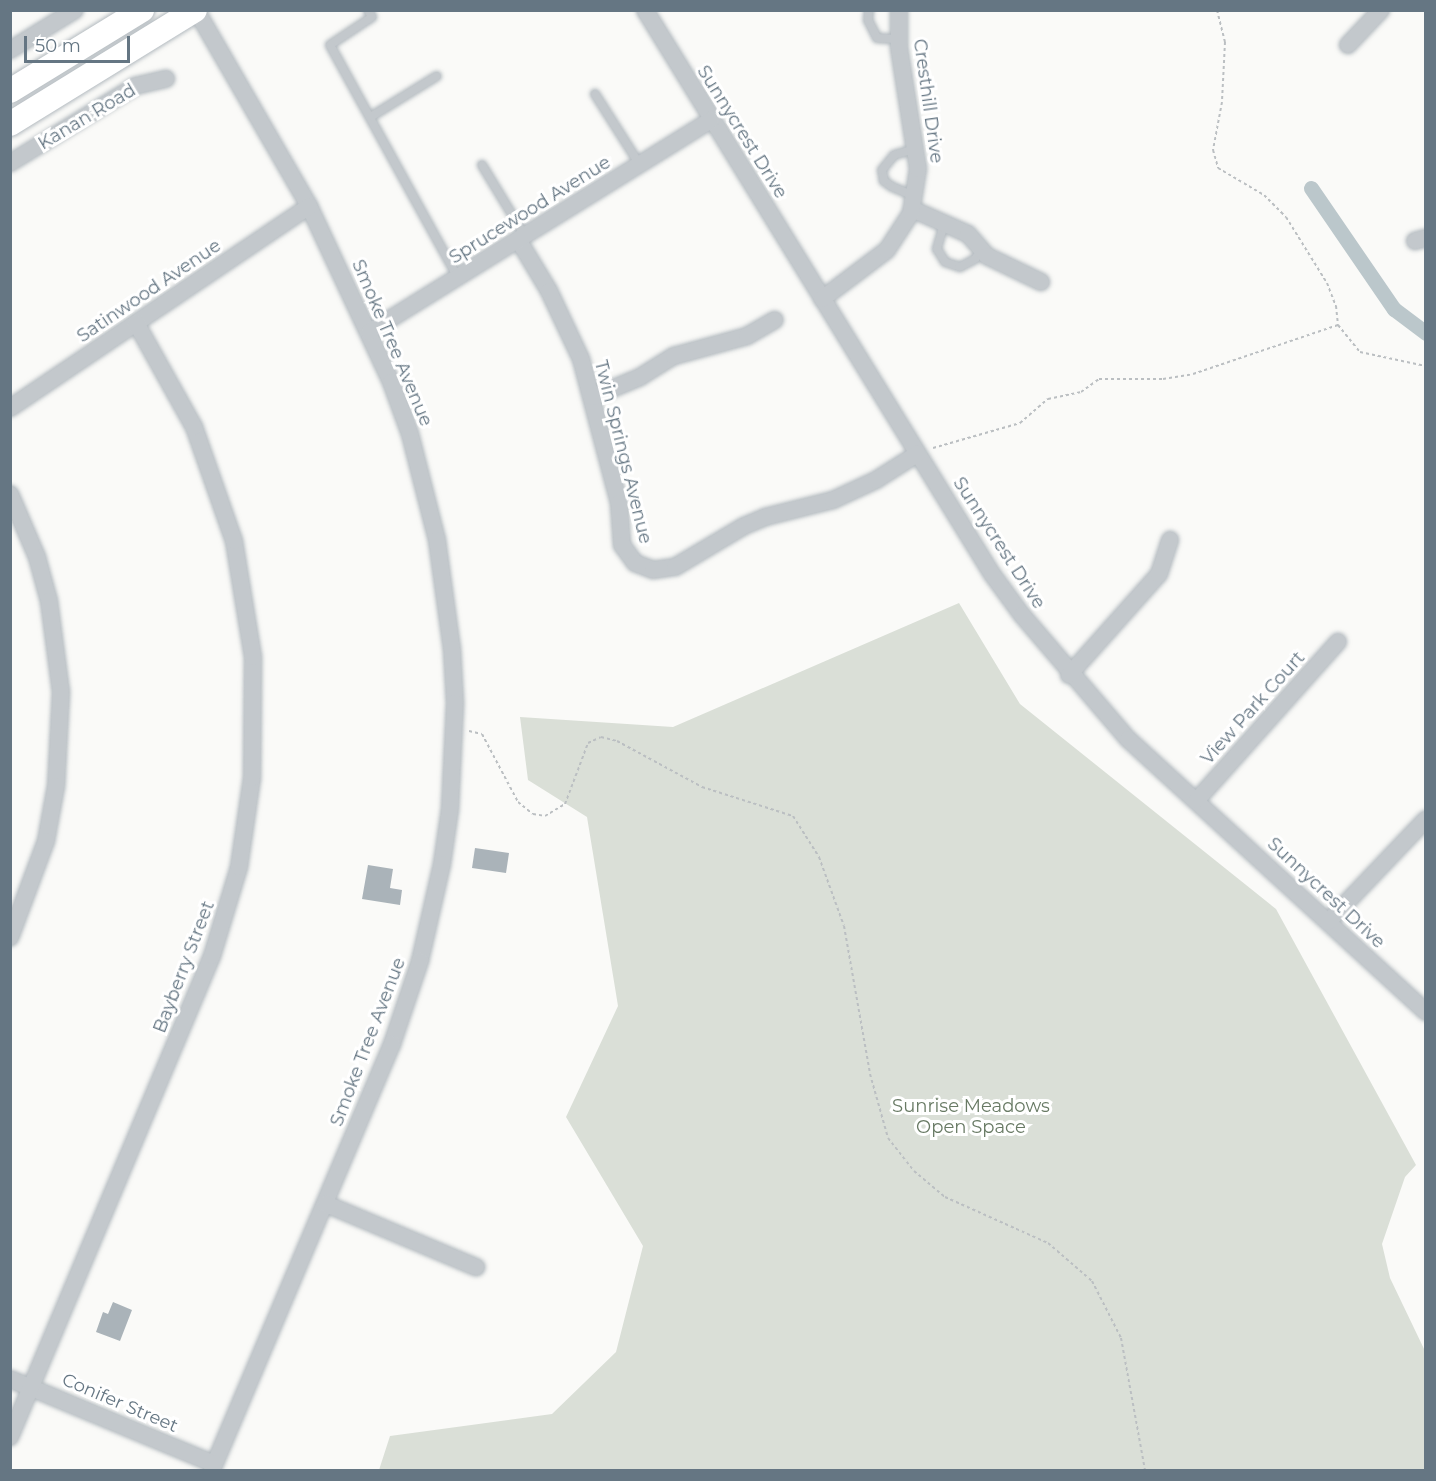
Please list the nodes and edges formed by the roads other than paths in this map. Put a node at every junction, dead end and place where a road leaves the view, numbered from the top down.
1 (75, 10) edge
2 (142, 10) edge
3 (196, 10) edge
4 (368, 10) edge
5 (645, 10) edge
6 (869, 10) edge
7 (899, 10) edge
8 (1381, 10) edge
9 (899, 39) junction
10 (1348, 45) dead end
11 (10, 50) edge
12 (437, 76) dead end
13 (166, 79) dead end
14 (10, 91) edge
15 (596, 94) dead end
16 (372, 116) junction
17 (711, 120) junction
18 (10, 124) edge
19 (915, 149) junction
20 (10, 163) edge
21 (482, 165) dead end
22 (640, 165) junction
23 (914, 203) junction
24 (309, 206) junction
25 (944, 224) junction
26 (522, 239) junction
27 (983, 249) junction
28 (458, 278) junction
29 (1041, 282) dead end
30 (822, 299) junction
31 (776, 320) dead end
32 (136, 323) junction
33 (369, 332) junction
34 (592, 397) junction
35 (10, 408) edge
36 (918, 454) junction
37 (10, 494) edge
38 (1170, 540) dead end
39 (1338, 642) dead end
40 (1069, 675) junction
41 (1197, 800) junction
42 (1425, 819) edge
43 (1328, 922) junction
44 (10, 938) edge
45 (1425, 1012) edge
46 (326, 1204) junction
47 (476, 1267) dead end
48 (10, 1379) edge
49 (32, 1388) junction
50 (10, 1437) edge
51 (213, 1467) edge

1 - 11 street
2 - 14 main road
3 - 18 main road, Kanan Road
3 - 24 street, Smoke Tree Avenue
4 - 16 lane
5 - 17 street, Sunnycrest Drive
6 - 9 lane
7 - 9 street, Cresthill Drive
8 - 10 street
9 - 19 street, Cresthill Drive
12 - 16 lane
13 - 20 street, Kanan Road
15 - 22 lane
16 - 28 lane
17 - 22 street, Sprucewood Avenue
17 - 30 street, Sunnycrest Drive
19 - 23 street, Cresthill Drive
19 - 23 lane
21 - 26 lane
22 - 26 street, Sprucewood Avenue
23 - 25 street
23 - 30 street, Cresthill Drive
24 - 32 street, Satinwood Avenue
24 - 33 street, Smoke Tree Avenue
25 - 27 street
25 - 27 lane
26 - 28 street, Sprucewood Avenue
26 - 34 street, Twin Springs Avenue
27 - 29 street
28 - 33 street, Sprucewood Avenue
30 - 36 street, Sunnycrest Drive
31 - 34 street
32 - 35 street, Satinwood Avenue
32 - 49 street, Bayberry Street
33 - 46 street, Smoke Tree Avenue
34 - 36 street, Twin Springs Avenue
36 - 40 street, Sunnycrest Drive
37 - 44 street
38 - 40 street
39 - 41 street, View Park Court
40 - 41 street, Sunnycrest Drive
41 - 43 street, Sunnycrest Drive
42 - 43 street
43 - 45 street, Sunnycrest Drive
46 - 47 street
46 - 51 street, Smoke Tree Avenue
48 - 49 street, Conifer Street
49 - 50 street, Bayberry Street
49 - 51 street, Conifer Street

